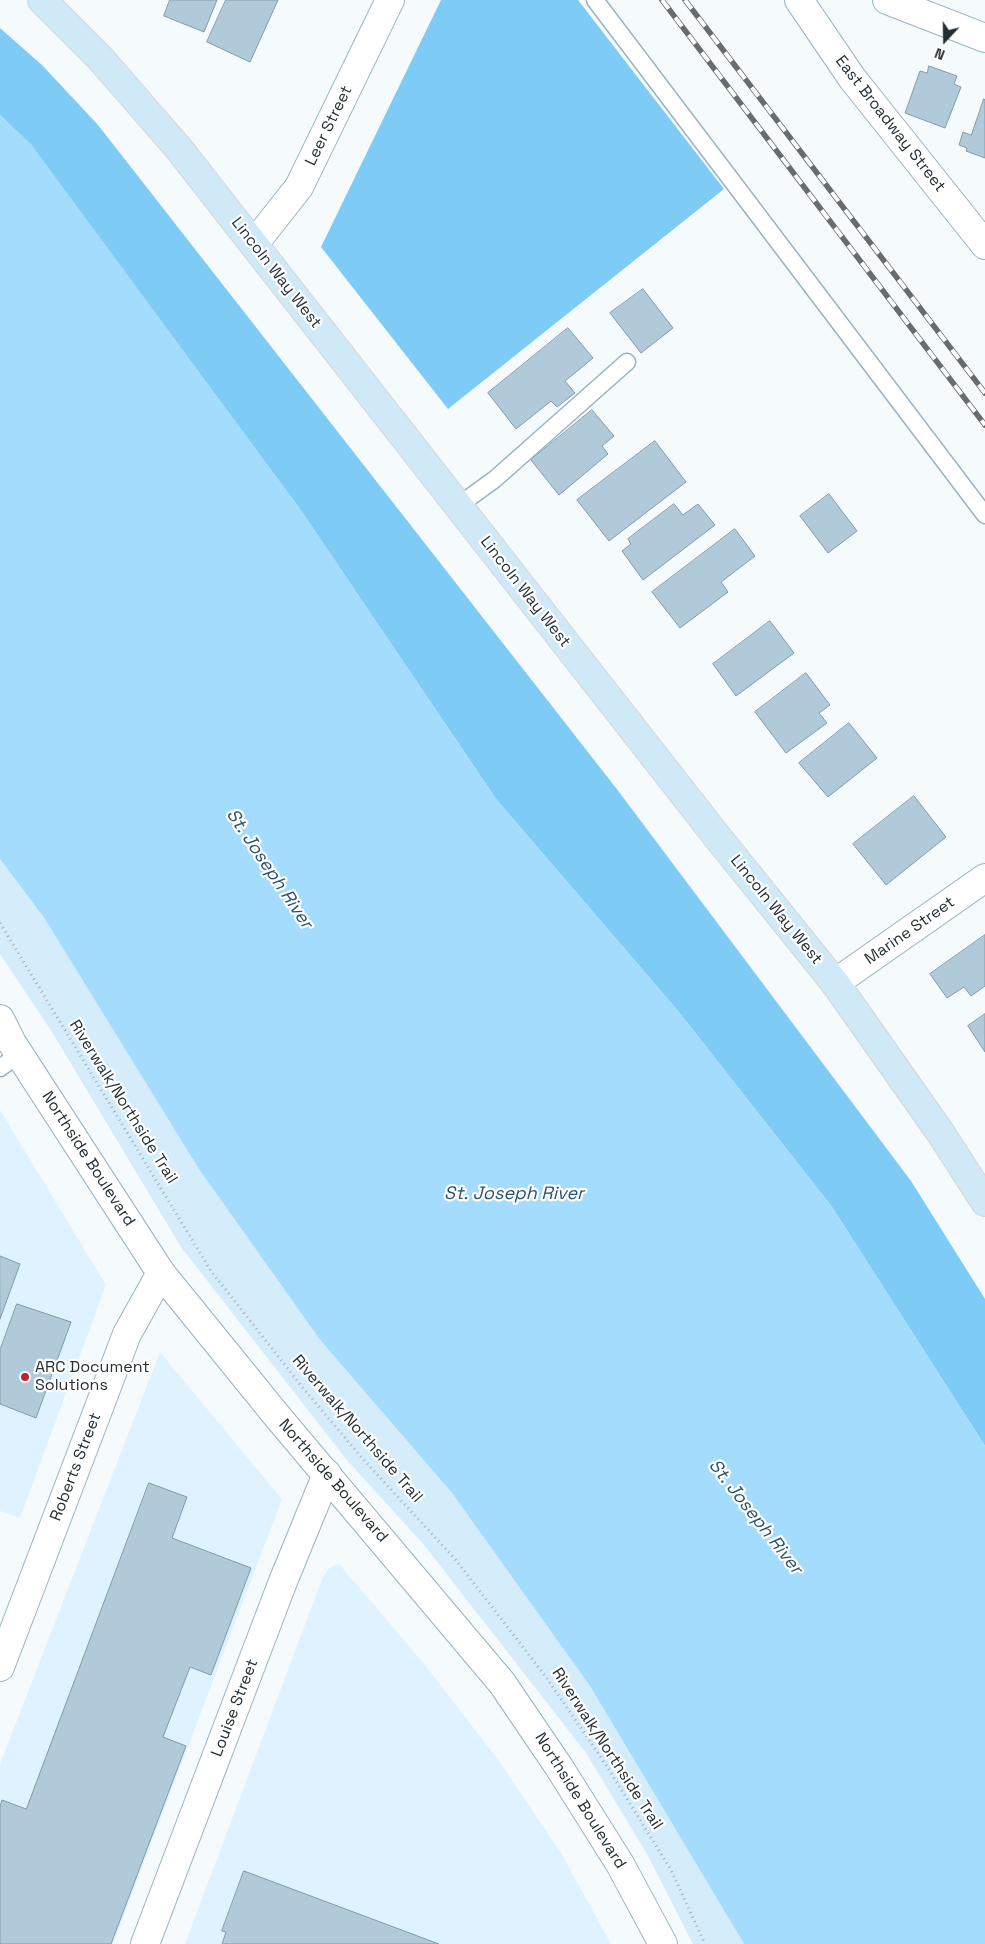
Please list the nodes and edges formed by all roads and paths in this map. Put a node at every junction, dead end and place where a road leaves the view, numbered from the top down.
1 (42, 0) edge
2 (596, 0) edge
3 (799, 0) edge
4 (886, 0) edge
5 (382, 4) edge
6 (985, 38) edge
7 (254, 244) junction
8 (985, 245) edge
9 (627, 362) dead end
10 (458, 506) junction
11 (985, 515) edge
12 (985, 878) edge
13 (0, 923) edge
14 (835, 984) junction
15 (0, 1019) edge
16 (10, 1061) edge
17 (985, 1202) edge
18 (161, 1273) junction
19 (327, 1474) junction
20 (0, 1666) edge
21 (145, 1944) edge
22 (663, 1944) edge
23 (705, 1944) edge

1 - 7 main road, Lincoln Way West
2 - 11 lane
3 - 8 street, East Broadway Street
4 - 6 street
5 - 7 street, Leer Street
7 - 10 main road, Lincoln Way West
9 - 10 lane
10 - 14 main road, Lincoln Way West
12 - 14 street, Marine Street
13 - 23 path, Riverwalk/Northside Trail
14 - 17 main road, Lincoln Way West
15 - 16 street, Northside Boulevard
16 - 18 street, Northside Boulevard
18 - 19 street, Northside Boulevard
18 - 20 street, Roberts Street
19 - 21 street, Louise Street
19 - 22 street, Northside Boulevard

